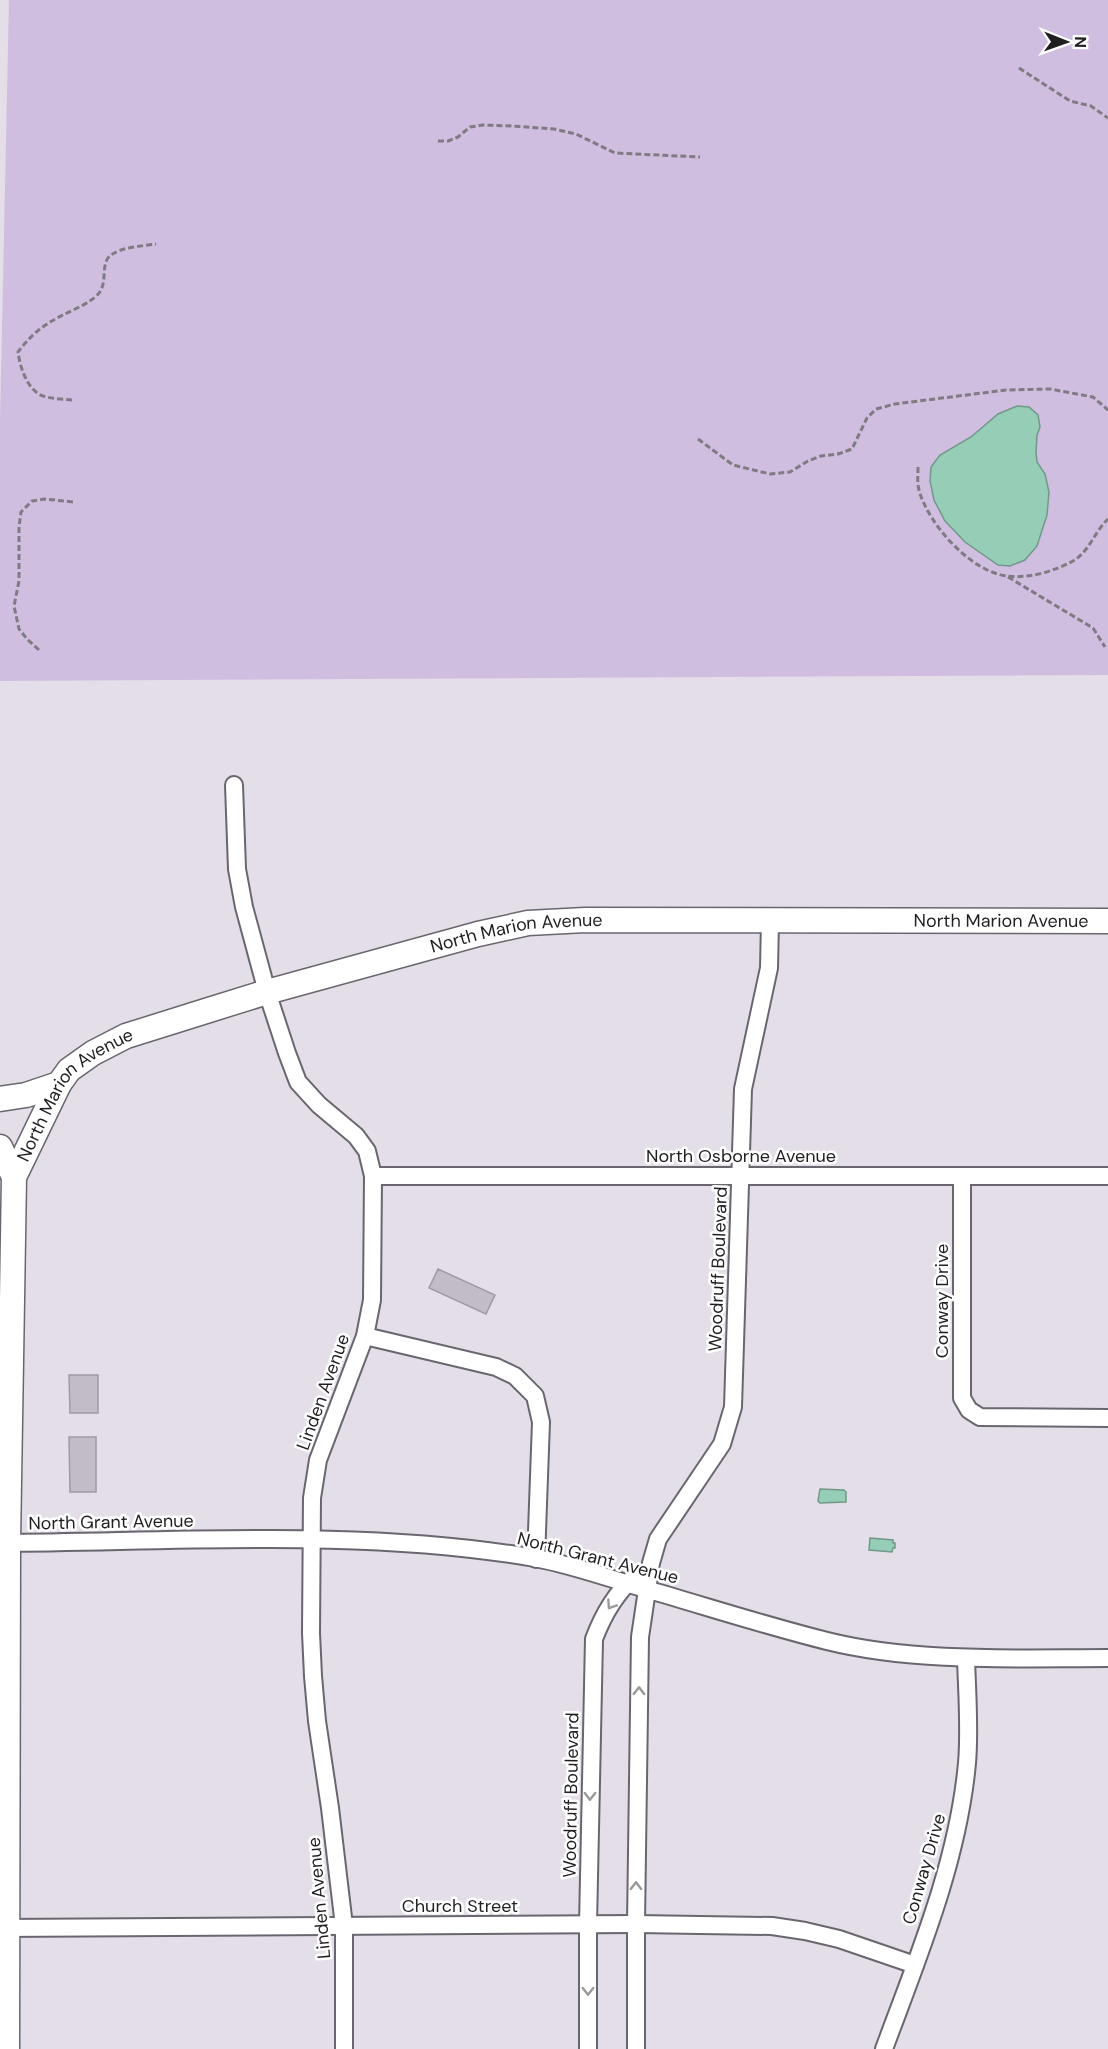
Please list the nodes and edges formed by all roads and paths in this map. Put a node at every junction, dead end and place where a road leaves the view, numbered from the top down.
1 (1020, 69) dead end
2 (1108, 118) edge
3 (438, 141) dead end
4 (700, 157) dead end
5 (156, 244) dead end
6 (72, 400) dead end
7 (1108, 410) edge
8 (698, 439) dead end
9 (918, 467) dead end
10 (74, 502) dead end
11 (1108, 519) edge
12 (1007, 577) junction
13 (1105, 647) dead end
14 (39, 650) dead end
15 (234, 785) dead end
16 (770, 921) junction
17 (1108, 921) edge
18 (267, 992) junction
19 (59, 1084) junction
20 (0, 1099) edge
21 (0, 1147) edge
22 (373, 1176) junction
23 (740, 1176) junction
24 (1108, 1176) edge
25 (14, 1177) junction
26 (962, 1177) junction
27 (365, 1336) junction
28 (1108, 1418) edge
29 (311, 1540) junction
30 (4, 1543) edge
31 (536, 1559) junction
32 (651, 1563) junction
33 (627, 1583) junction
34 (648, 1589) junction
35 (966, 1658) junction
36 (1108, 1658) edge
37 (636, 1924) junction
38 (588, 1925) junction
39 (344, 1926) junction
40 (4, 1929) edge
41 (915, 1965) junction
42 (7, 2049) edge
43 (344, 2049) edge
44 (588, 2049) edge
45 (636, 2049) edge
46 (884, 2049) edge

1 - 2 path
3 - 4 path
5 - 6 path
7 - 8 path
9 - 12 path
10 - 14 path
11 - 12 path
12 - 13 path
15 - 18 street, Linden Avenue
16 - 17 street, North Marion Avenue
16 - 18 street, North Marion Avenue
16 - 23 street, Woodruff Boulevard
18 - 19 street, North Marion Avenue
18 - 22 street, Linden Avenue
19 - 20 street
19 - 25 street, North Marion Avenue
21 - 25 street
22 - 23 street, North Osborne Avenue
22 - 27 street, Linden Avenue
23 - 26 street, North Osborne Avenue
23 - 32 street, Woodruff Boulevard
24 - 26 street, North Osborne Avenue
25 - 30 street
26 - 28 street, Conway Drive
27 - 29 street, Linden Avenue
27 - 31 street
29 - 30 street, North Grant Avenue
29 - 31 street, North Grant Avenue
29 - 39 street, Linden Avenue
30 - 40 street
31 - 33 street, North Grant Avenue
32 - 33 street, Woodruff Boulevard
32 - 34 street, Woodruff Boulevard
33 - 34 street, North Grant Avenue
33 -> 38 street, Woodruff Boulevard
34 - 35 street, North Grant Avenue
37 -> 34 street, Woodruff Boulevard
35 - 36 street, North Grant Avenue
35 - 41 street, Conway Drive
37 - 38 street, Church Street
37 - 41 street, Church Street
37 - 45 street, Woodruff Boulevard
38 - 39 street, Church Street
38 -> 44 street, Woodruff Boulevard
39 - 40 street, Church Street
39 - 43 street, Linden Avenue
40 - 42 street
41 - 46 street, Conway Drive

